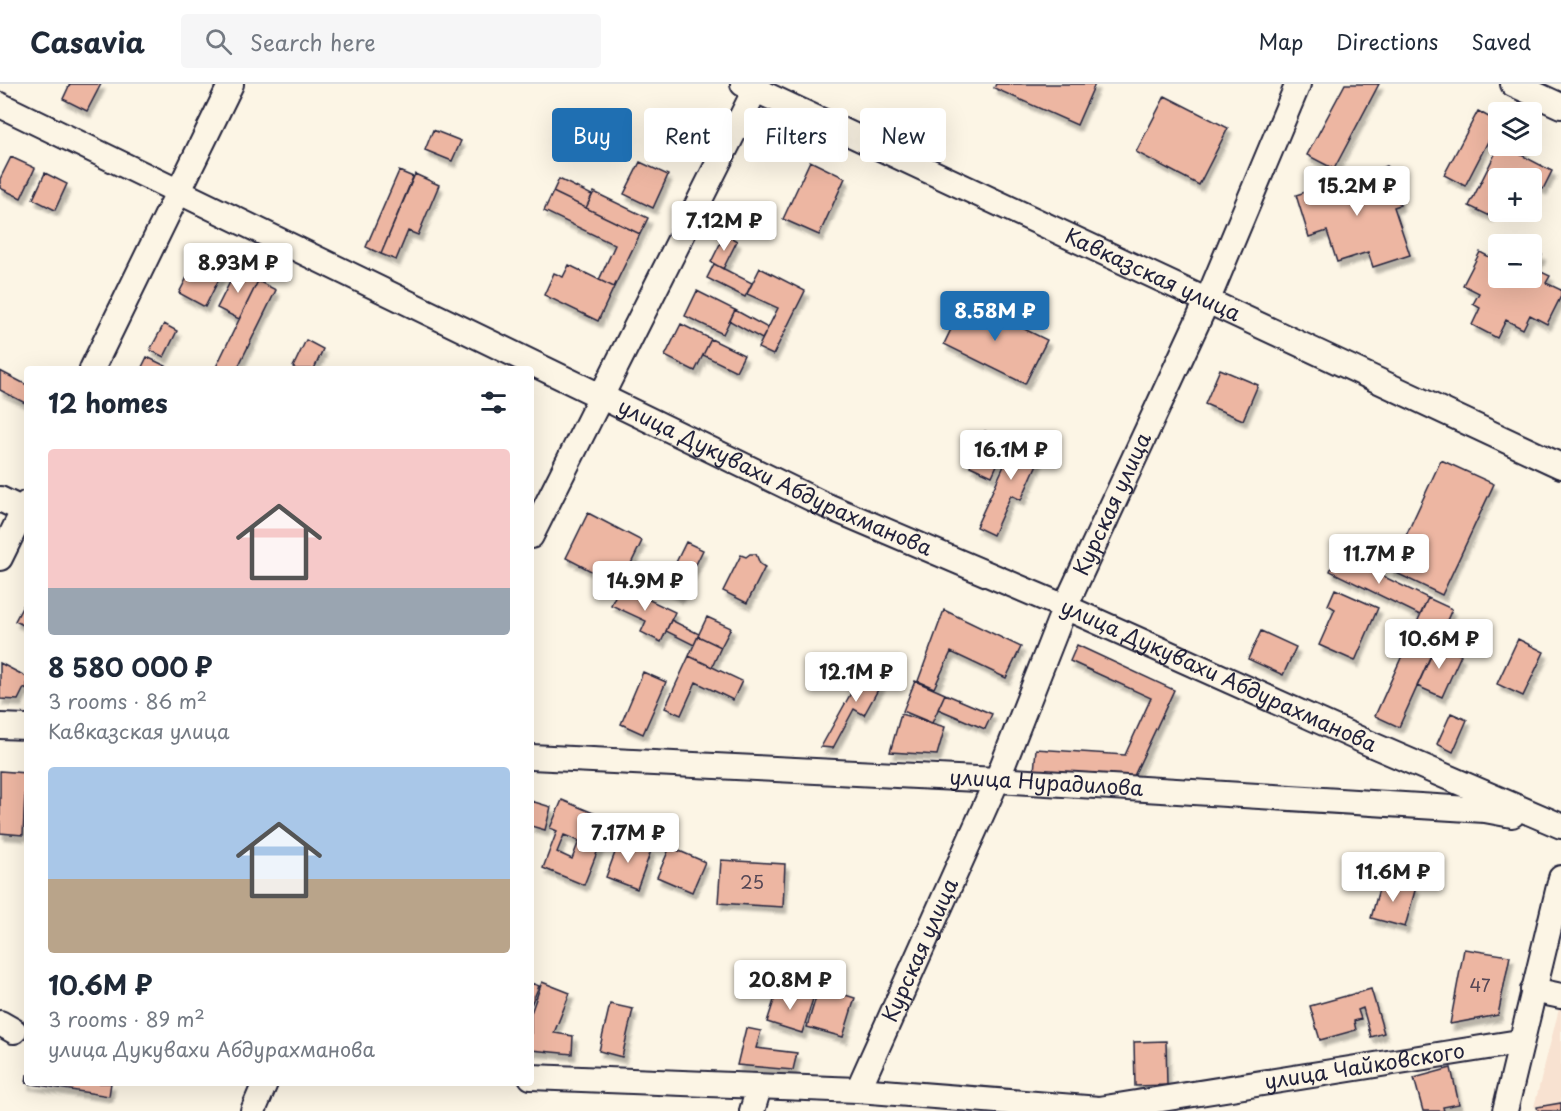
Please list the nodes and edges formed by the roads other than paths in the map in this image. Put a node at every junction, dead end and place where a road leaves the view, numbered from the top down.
1 (231, 84) edge
2 (1298, 84) edge
3 (1513, 84) edge
4 (752, 86) edge
5 (0, 105) edge
6 (1561, 106) edge
7 (178, 189) junction
8 (1208, 299) junction
9 (93, 366) edge
10 (598, 397) junction
11 (1561, 466) edge
12 (0, 500) edge
13 (24, 507) edge
14 (24, 509) edge
15 (534, 530) edge
16 (0, 558) edge
17 (1065, 607) junction
18 (0, 726) edge
19 (24, 727) edge
20 (534, 756) edge
21 (997, 780) junction
22 (1561, 826) edge
23 (1561, 878) edge
24 (1533, 990) junction
25 (1561, 996) edge
26 (1519, 1042) junction
27 (534, 1077) edge
28 (264, 1086) edge
29 (759, 1088) junction
30 (858, 1090) junction
31 (253, 1111) edge
32 (752, 1111) edge
33 (1505, 1111) edge

1 - 7 street
2 - 8 street, Курская улица
3 - 6 street
4 - 8 street, Кавказская улица
4 - 10 street
5 - 7 street, улица Дукувахи Абдурахманова
7 - 9 street
7 - 10 street, улица Дукувахи Абдурахманова
8 - 11 street, Кавказская улица
8 - 17 street, Курская улица
10 - 15 street
10 - 17 street, улица Дукувахи Абдурахманова
12 - 13 street
14 - 16 street
17 - 21 street, Курская улица
17 - 22 street, улица Дукувахи Абдурахманова
18 - 19 street
20 - 21 street, улица Нурадилова
21 - 22 street, улица Нурадилова
21 - 30 street, Курская улица
23 - 24 street
24 - 25 street
24 - 26 street
26 - 30 street, улица Чайковского
26 - 33 street
27 - 29 street, улица Чайковского
28 - 31 street
29 - 30 street, улица Чайковского
29 - 32 street

